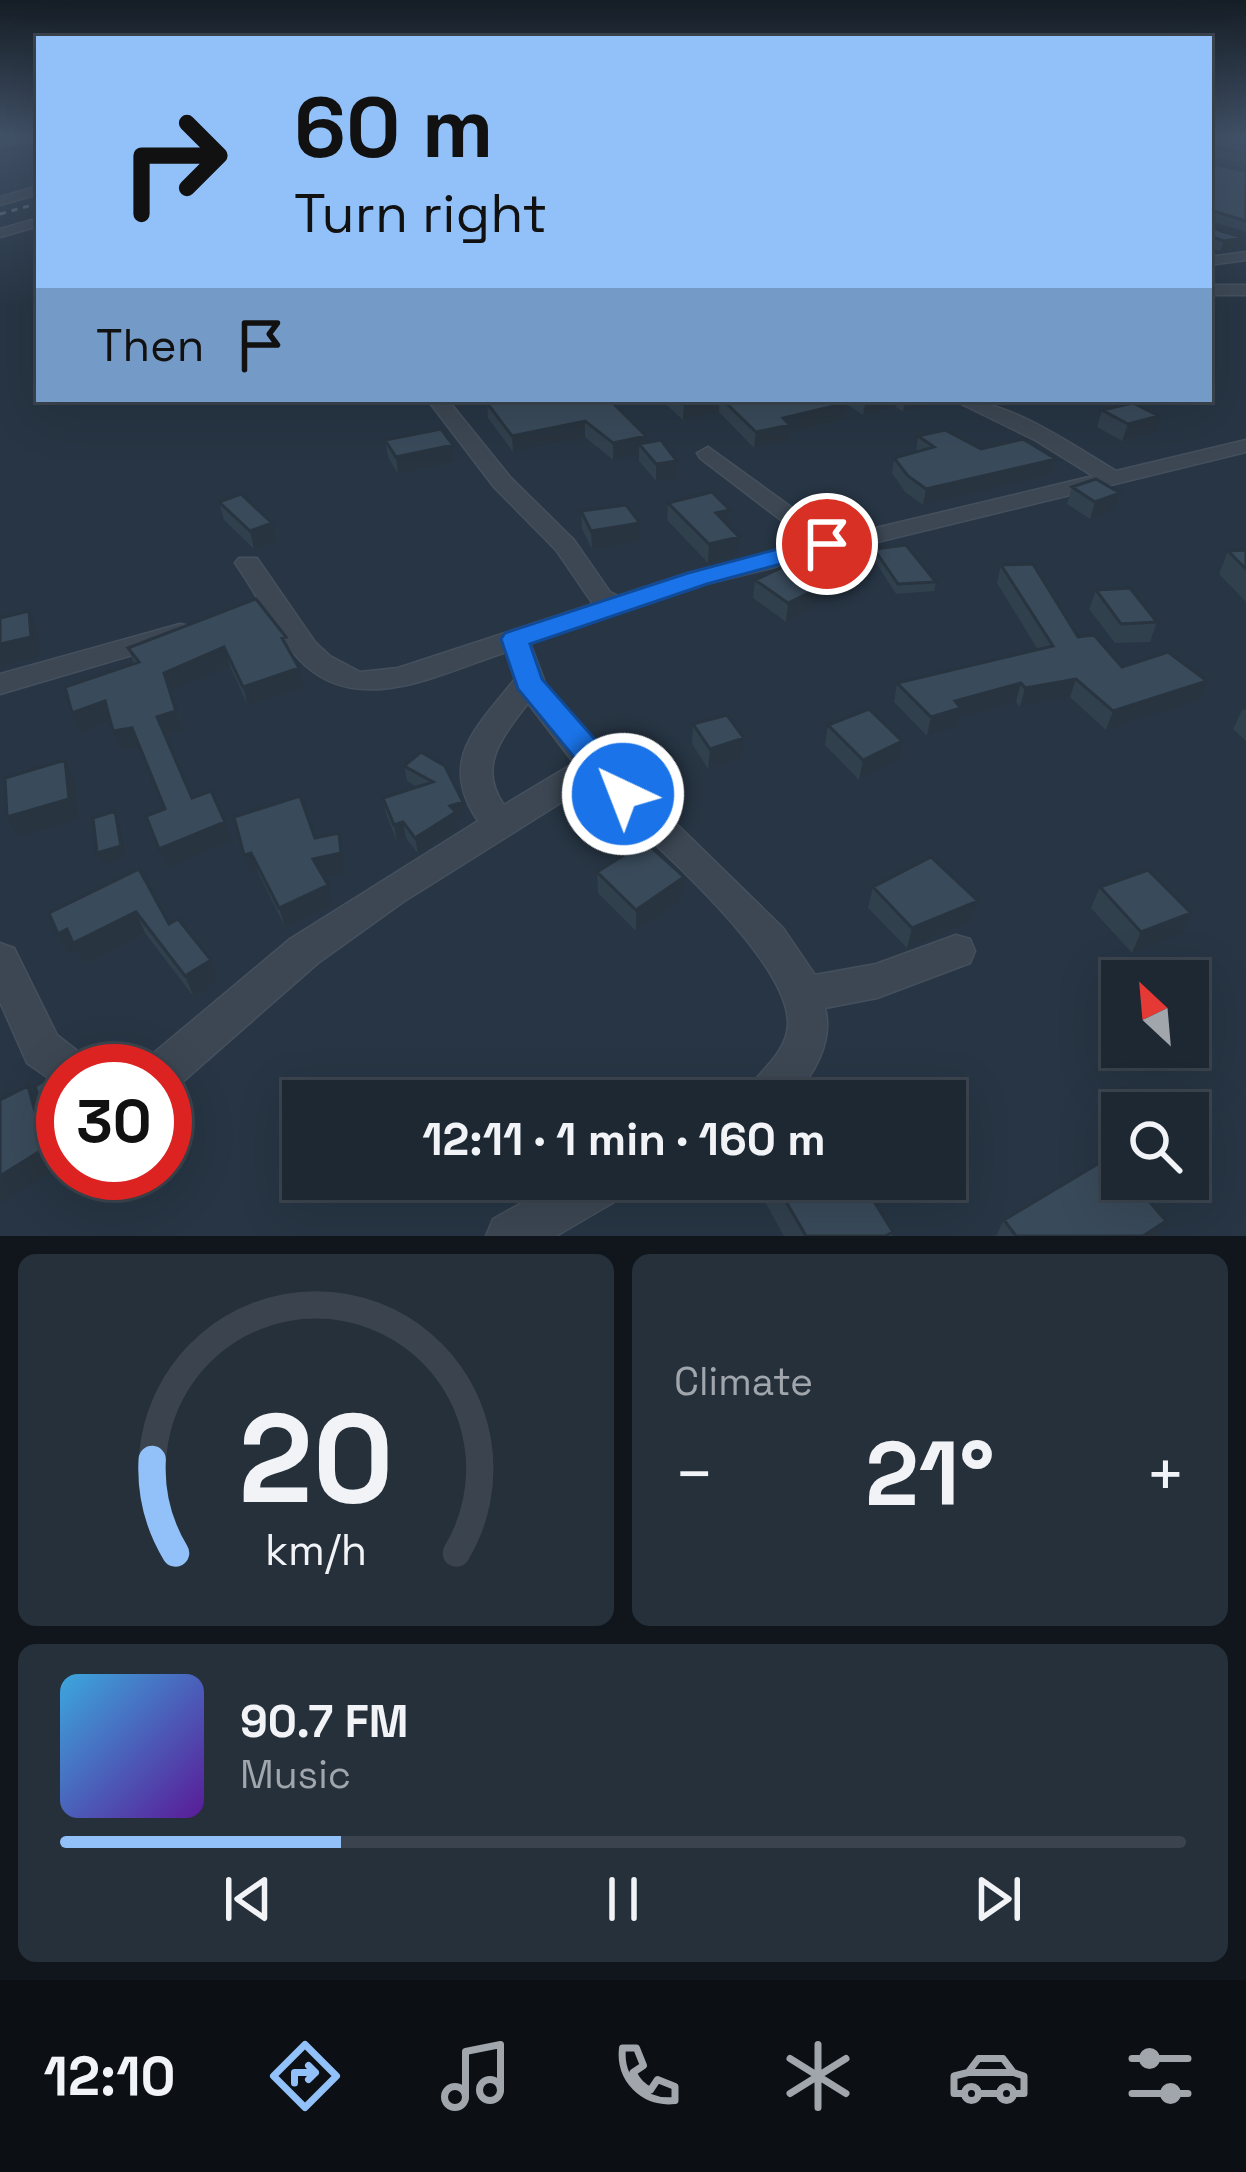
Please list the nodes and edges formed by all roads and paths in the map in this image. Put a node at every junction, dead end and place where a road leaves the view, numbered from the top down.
1 (29, 193) edge
2 (0, 201) edge
3 (36, 223) edge
4 (0, 233) edge
5 (1246, 256) edge
6 (1212, 261) edge
7 (1212, 290) edge
8 (1246, 290) edge
9 (439, 402) edge
10 (968, 402) edge
11 (1244, 449) edge
12 (708, 453) dead end
13 (1112, 478) junction
14 (827, 544) junction
15 (248, 563) dead end
16 (618, 606) junction
17 (212, 621) edge
18 (515, 639) junction
19 (528, 682) junction
20 (0, 684) edge
21 (595, 766) junction
22 (498, 823) junction
23 (956, 951) dead end
24 (0, 960) edge
25 (807, 994) junction
26 (40, 1044) edge
27 (192, 1047) edge
28 (782, 1080) edge
29 (573, 1200) edge
30 (510, 1236) edge

1 - 2 street
3 - 4 street
5 - 6 street
7 - 8 street
9 - 16 street
10 - 13 street
11 - 13 street
12 - 14 street
13 - 14 street
14 - 16 street
15 - 18 street
16 - 18 street
17 - 20 street
18 - 19 street
19 - 21 street
19 - 22 street
21 - 22 street
21 - 25 street
22 - 27 street
23 - 25 street
24 - 26 street
25 - 28 street
29 - 30 street

